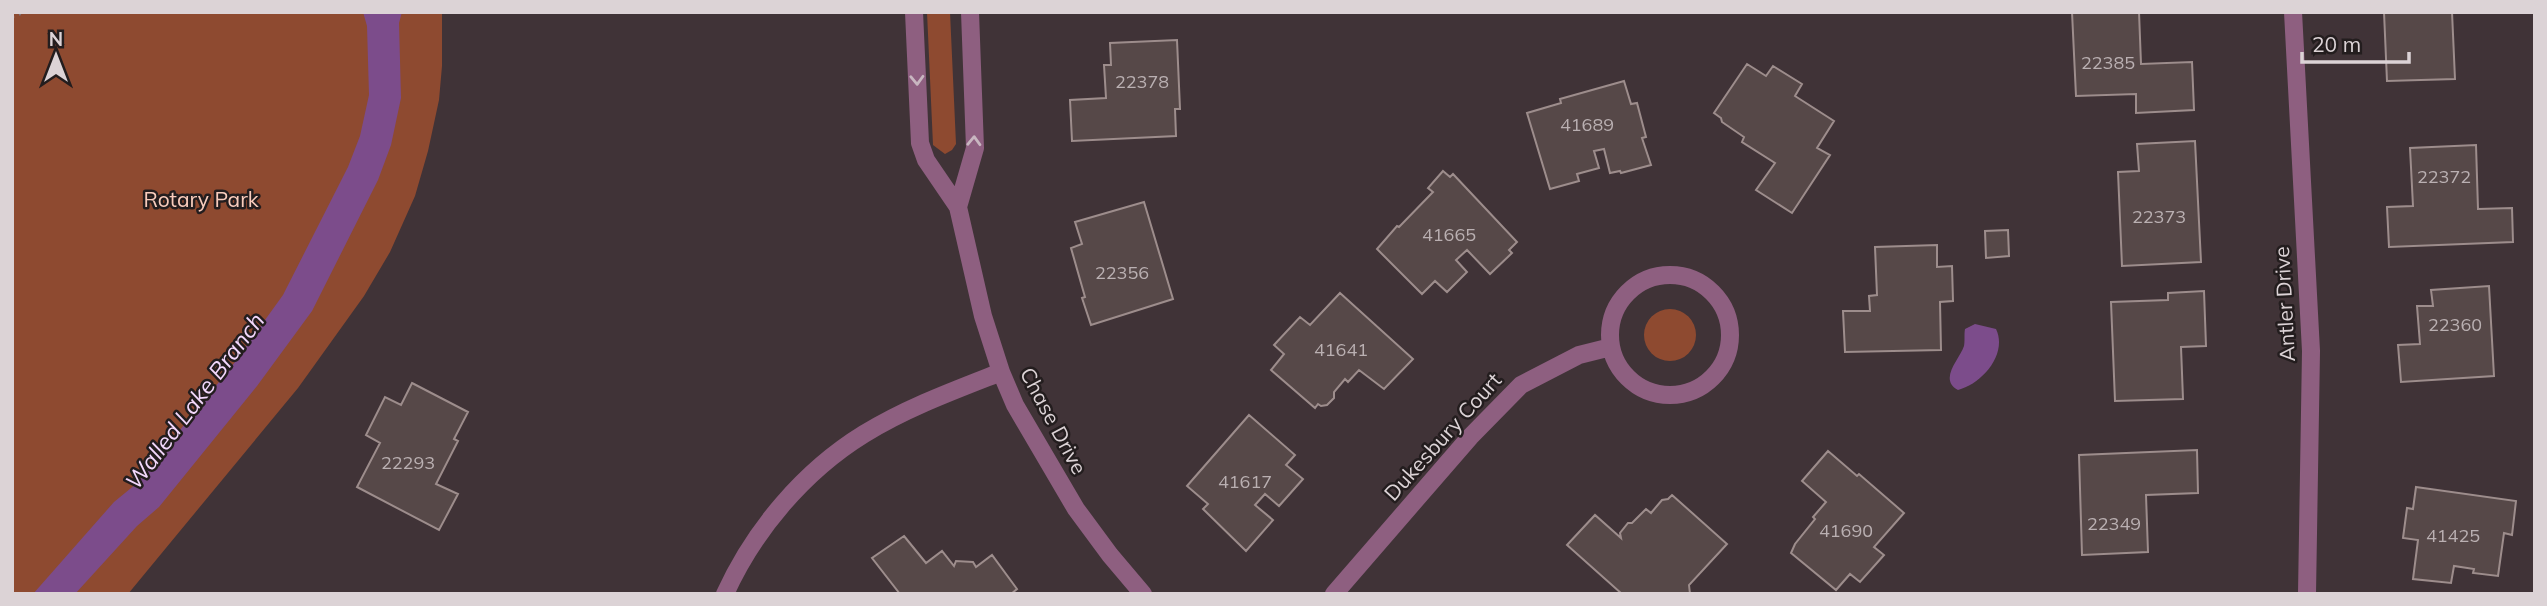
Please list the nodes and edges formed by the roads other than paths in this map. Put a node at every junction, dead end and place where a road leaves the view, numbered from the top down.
1 (914, 12) edge
2 (970, 12) edge
3 (2292, 12) edge
4 (958, 207) junction
5 (1611, 346) junction
6 (1001, 372) junction
7 (725, 594) edge
8 (1143, 594) edge
9 (1334, 594) edge
10 (2307, 594) edge

1 -> 4 street, Chase Drive
4 -> 2 street, Chase Drive
3 - 10 street, Antler Drive
4 - 6 street, Chase Drive
5 - 5 street
5 - 9 street, Dukesbury Court
6 - 7 street
6 - 8 street, Chase Drive

